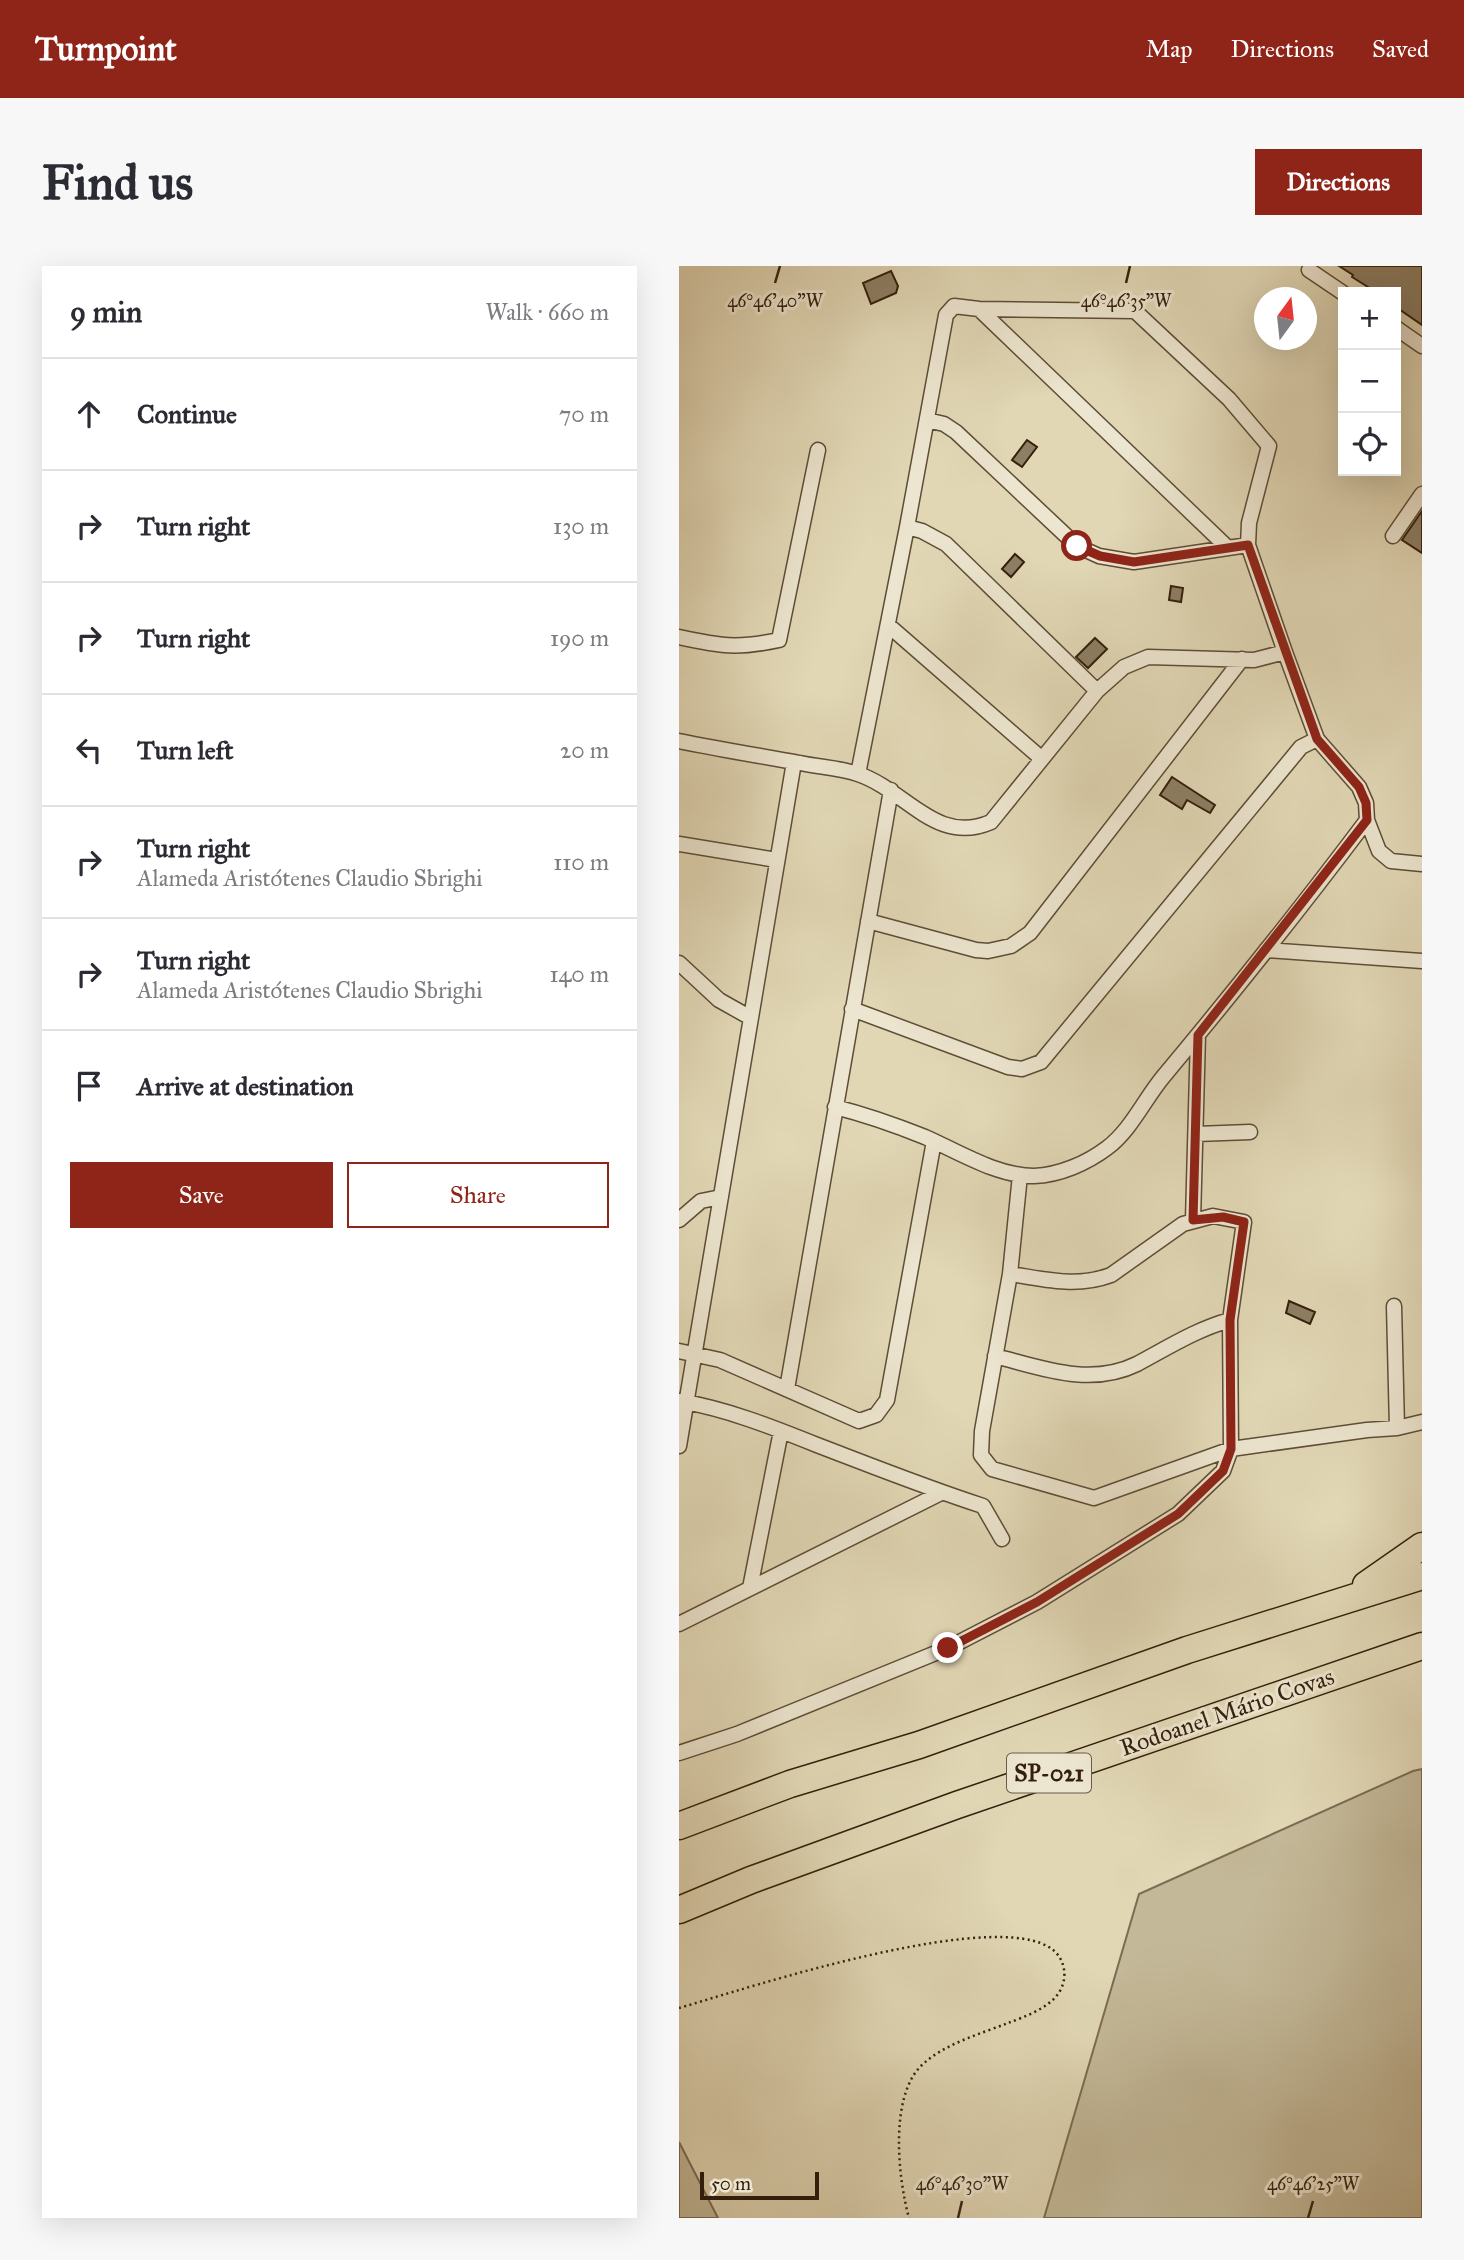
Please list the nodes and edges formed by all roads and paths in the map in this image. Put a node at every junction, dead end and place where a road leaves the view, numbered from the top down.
1 (1309, 270) dead end
2 (1338, 290) edge
3 (979, 309) junction
4 (1401, 331) edge
5 (1422, 346) edge
6 (927, 419) junction
7 (818, 450) dead end
8 (1422, 494) edge
9 (907, 527) junction
10 (1393, 536) dead end
11 (1248, 545) junction
12 (1228, 548) junction
13 (888, 625) junction
14 (679, 637) edge
15 (1285, 652) junction
16 (1243, 659) junction
17 (1097, 691) junction
18 (1317, 739) junction
19 (679, 741) edge
20 (1042, 759) junction
21 (794, 762) junction
22 (858, 774) junction
23 (891, 790) junction
24 (1367, 820) junction
25 (680, 848) edge
26 (777, 860) junction
27 (1422, 864) edge
28 (868, 921) junction
29 (1266, 950) junction
30 (1422, 961) edge
31 (679, 963) edge
32 (852, 1009) junction
33 (751, 1018) junction
34 (1198, 1035) junction
35 (835, 1107) junction
36 (1250, 1132) dead end
37 (1196, 1134) junction
38 (934, 1141) junction
39 (1020, 1175) junction
40 (721, 1197) junction
41 (679, 1220) edge
42 (1193, 1220) junction
43 (1010, 1274) junction
44 (1395, 1306) dead end
45 (1230, 1320) junction
46 (679, 1351) edge
47 (694, 1353) junction
48 (995, 1356) junction
49 (787, 1389) junction
50 (683, 1402) edge
51 (1422, 1422) edge
52 (1397, 1428) junction
53 (781, 1431) junction
54 (679, 1446) edge
55 (1231, 1449) junction
56 (941, 1493) junction
57 (1002, 1539) dead end
58 (1422, 1546) edge
59 (1422, 1576) edge
60 (750, 1588) junction
61 (1347, 1599) junction
62 (679, 1623) edge
63 (1422, 1646) edge
64 (1422, 1661) edge
65 (1364, 1665) junction
66 (679, 1753) edge
67 (679, 1826) edge
68 (679, 1910) edge
69 (679, 2008) edge
70 (909, 2218) edge

1 - 2 street
3 - 6 street
3 - 11 street
3 - 12 street
4 - 5 street
6 - 9 street
6 - 12 street
7 - 14 street
8 - 10 street
9 - 13 street
9 - 17 street
11 - 12 street
11 - 15 street
13 - 20 street
13 - 22 street
15 - 16 street
15 - 18 street
16 - 17 street
16 - 28 street
17 - 20 street
18 - 24 street
18 - 32 street
19 - 21 street
20 - 23 street
21 - 22 street
21 - 26 street
22 - 23 street
23 - 28 street
24 - 27 street
24 - 29 street
25 - 26 street
26 - 33 street
28 - 32 street
29 - 30 street
29 - 34 street
31 - 33 street
32 - 35 street
33 - 40 street
34 - 37 street
34 - 39 street
35 - 38 street
35 - 49 street
36 - 37 street
37 - 42 street
38 - 39 street
38 - 49 street
39 - 43 street
40 - 41 street
40 - 47 street
42 - 43 street
42 - 45 street
43 - 48 street
44 - 52 street
45 - 48 street
45 - 55 street
46 - 47 street
47 - 49 street
47 - 50 street
48 - 55 street
50 - 53 street
50 - 54 street
51 - 52 street
52 - 55 street
53 - 56 street
53 - 60 street
55 - 66 street
56 - 57 street
56 - 60 street
58 - 61 highway
59 - 61 highway
60 - 62 street
61 - 67 highway
63 - 65 highway, Rodoanel Mário Covas / SP-021
64 - 65 highway
65 - 68 highway, Rodoanel Mário Covas / SP-021
69 - 70 path

